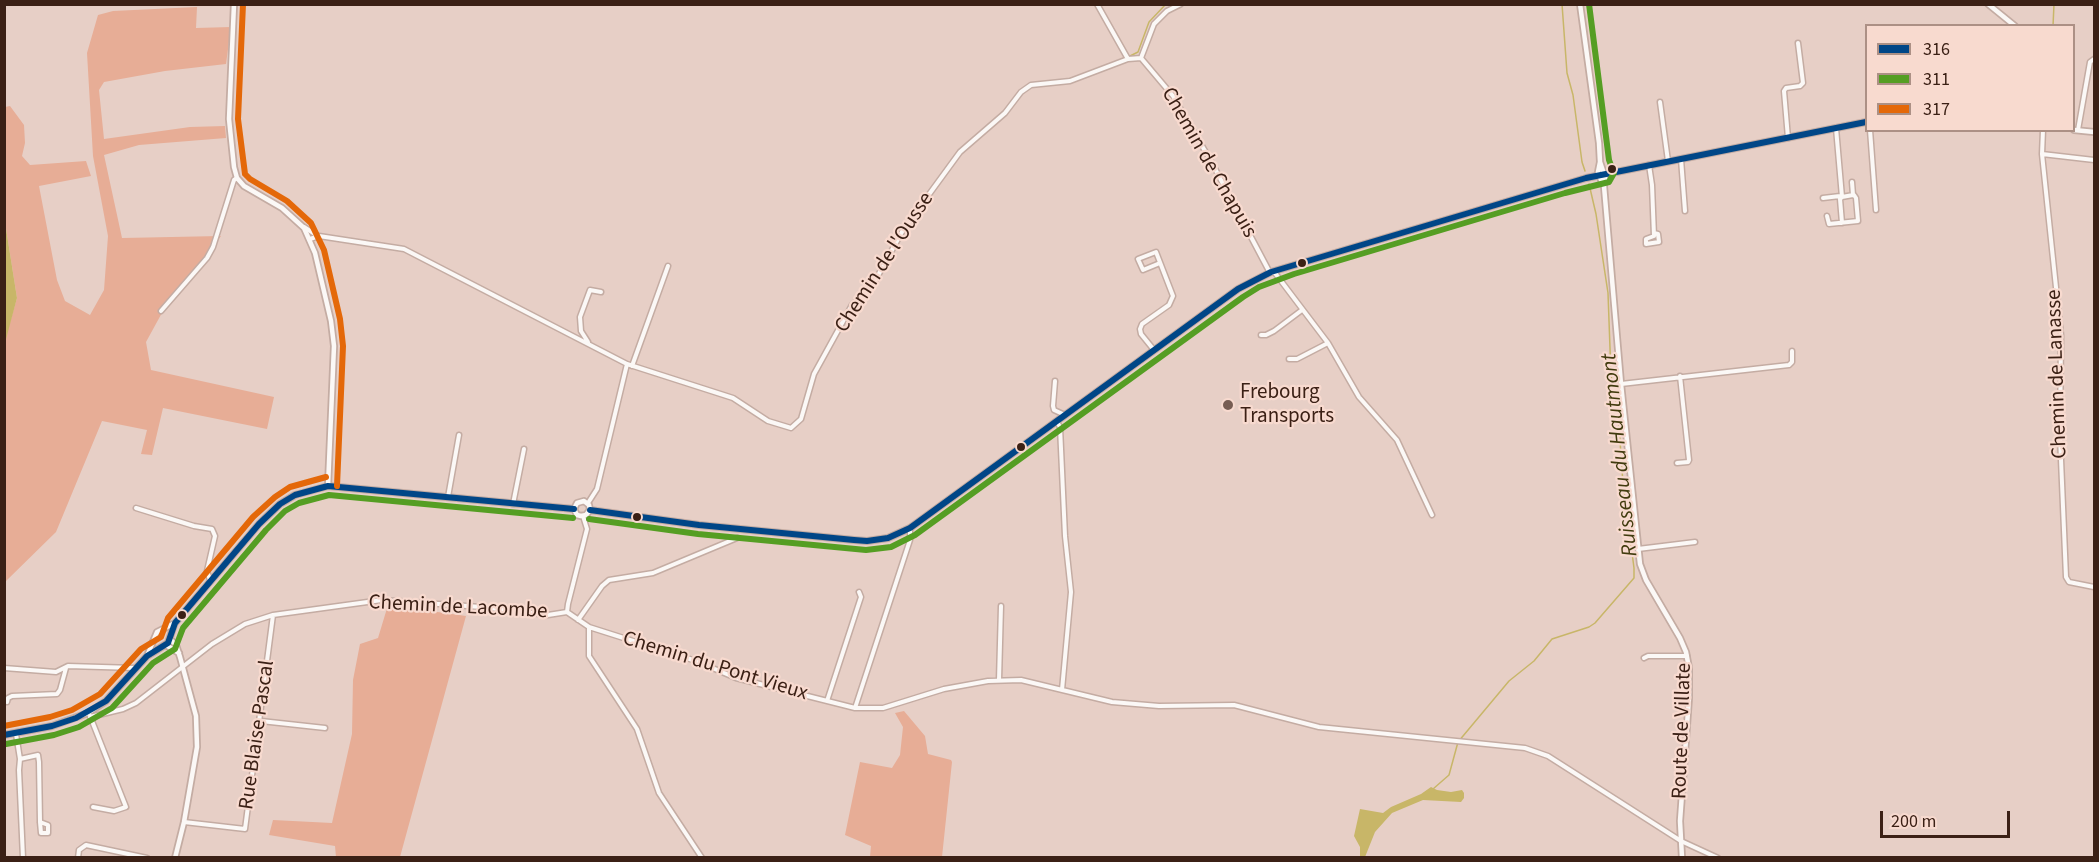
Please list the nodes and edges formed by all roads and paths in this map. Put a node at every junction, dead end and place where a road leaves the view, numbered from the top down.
1 (234, 4) edge
2 (1097, 4) edge
3 (1181, 4) edge
4 (1580, 4) edge
5 (1988, 4) edge
6 (2013, 24) edge
7 (1798, 43) dead end
8 (1141, 58) junction
9 (1128, 59) junction
10 (2094, 59) edge
11 (1660, 102) dead end
12 (1865, 122) edge
13 (1836, 128) junction
14 (2076, 130) edge
15 (1870, 132) edge
16 (2043, 132) edge
17 (2094, 132) edge
18 (1788, 138) junction
19 (2042, 154) junction
20 (1681, 159) junction
21 (2094, 160) edge
22 (1668, 161) junction
23 (1600, 162) junction
24 (1649, 165) junction
25 (1605, 174) junction
26 (1599, 175) junction
27 (237, 178) junction
28 (1852, 182) dead end
29 (1604, 186) junction
30 (1854, 195) junction
31 (1841, 196) junction
32 (1823, 198) dead end
33 (1876, 210) dead end
34 (1685, 211) dead end
35 (1827, 216) dead end
36 (1842, 223) junction
37 (302, 226) junction
38 (1654, 233) dead end
39 (319, 237) junction
40 (310, 239) junction
41 (1160, 263) junction
42 (668, 266) dead end
43 (1271, 272) junction
44 (601, 292) dead end
45 (1302, 310) junction
46 (161, 311) dead end
47 (1261, 334) dead end
48 (1328, 343) junction
49 (589, 344) junction
50 (1154, 350) junction
51 (1791, 351) dead end
52 (1289, 359) dead end
53 (629, 365) junction
54 (1680, 376) junction
55 (1055, 381) dead end
56 (1622, 384) junction
57 (1065, 416) junction
58 (1057, 422) junction
59 (459, 435) dead end
60 (524, 449) dead end
61 (1677, 463) dead end
62 (328, 486) junction
63 (447, 497) junction
64 (588, 503) junction
65 (513, 504) junction
66 (136, 508) dead end
67 (574, 509) junction
68 (590, 510) junction
69 (1432, 515) dead end
70 (584, 516) junction
71 (910, 528) junction
72 (737, 538) dead end
73 (1695, 542) dead end
74 (1638, 549) junction
75 (210, 580) junction
76 (2094, 587) edge
77 (859, 592) dead end
78 (1001, 606) dead end
79 (567, 612) junction
80 (273, 615) junction
81 (578, 620) junction
82 (174, 623) junction
83 (589, 627) junction
84 (162, 631) junction
85 (170, 638) junction
86 (155, 639) junction
87 (164, 645) junction
88 (179, 653) junction
89 (147, 656) junction
90 (1687, 656) junction
91 (1644, 658) dead end
92 (4, 668) edge
93 (66, 668) junction
94 (135, 668) junction
95 (183, 668) junction
96 (999, 680) junction
97 (1062, 690) junction
98 (827, 701) junction
99 (7, 702) dead end
100 (855, 708) junction
101 (89, 715) junction
102 (261, 721) junction
103 (325, 728) dead end
104 (16, 734) junction
105 (4, 735) edge
106 (20, 759) junction
107 (93, 807) dead end
108 (40, 822) dead end
109 (184, 822) junction
110 (1681, 841) junction
111 (124, 855) edge
112 (23, 858) edge
113 (78, 858) edge
114 (147, 858) edge
115 (175, 858) edge
116 (702, 858) edge
117 (1682, 858) edge
118 (1718, 858) edge

1 - 27 main road
2 - 9 street
3 - 8 street
4 - 23 main road
5 - 6 main road
7 - 18 street
8 - 9 street, Chemin de l'Ousse
8 - 43 street, Chemin de Chapuis
9 - 53 street, Chemin de l'Ousse
10 - 14 street
11 - 22 street
12 - 13 main road
13 - 18 main road
13 - 31 street
14 - 17 main road
15 - 33 street
16 - 19 street, Chemin de Lanasse
18 - 20 main road
19 - 21 street
19 - 76 street, Chemin de Lanasse
20 - 22 main road
20 - 34 street
22 - 24 main road
23 - 25 main road
23 - 26 main road
24 - 25 main road
24 - 38 street
25 - 26 main road
25 - 29 main road, Route de Villate
26 - 29 main road, Route de Villate
26 - 43 main road
27 - 37 main road
27 - 46 street
28 - 30 street
29 - 56 main road, Route de Villate
30 - 31 street
30 - 36 street
31 - 32 street
31 - 36 street
35 - 36 street
37 - 39 street, Chemin de l'Ousse
37 - 40 main road
39 - 40 street, Chemin de l'Ousse
39 - 49 street, Chemin de l'Ousse
40 - 62 main road
41 - 41 street
41 - 50 street
42 - 53 street
43 - 45 street, Chemin de Chapuis
43 - 50 main road
44 - 49 street
45 - 47 street
45 - 48 street, Chemin de Chapuis
48 - 52 street
48 - 69 street, Chemin de Chapuis
49 - 53 street, Chemin de l'Ousse
50 - 57 main road
51 - 54 street
53 - 64 street
54 - 56 street
54 - 61 street
55 - 57 street
56 - 74 main road, Route de Villate
57 - 58 main road
58 - 71 main road
58 - 97 street
59 - 63 street
60 - 65 street
62 - 63 main road
62 - 75 main road
63 - 65 main road
64 - 67 main road
64 - 68 main road
65 - 67 main road
66 - 75 street
67 - 70 main road
68 - 70 main road
68 - 71 main road
70 - 79 street
71 - 100 street
72 - 81 street
73 - 74 street
74 - 90 main road, Route de Villate
75 - 82 main road
77 - 98 street
78 - 96 street
79 - 80 street, Chemin de Lacombe
79 - 81 street, Chemin du Pont Vieux
80 - 95 street, Chemin de Lacombe
80 - 102 street, Rue Blaise Pascal
81 - 83 street, Chemin du Pont Vieux
82 - 84 main road
82 - 85 main road
83 - 98 street, Chemin du Pont Vieux
83 - 116 street
84 - 85 main road
84 - 86 main road
85 - 87 main road
85 - 88 main road
86 - 87 main road
86 - 89 main road
87 - 88 main road
87 - 89 main road
88 - 95 main road
89 - 94 main road
90 - 91 street
90 - 110 main road, Route de Villate
92 - 93 street
93 - 94 street
93 - 99 street
94 - 101 main road
95 - 101 street, Chemin de Lacombe
95 - 109 main road
96 - 97 street, Chemin du Pont Vieux
96 - 100 street, Chemin du Pont Vieux
97 - 110 street, Chemin du Pont Vieux
98 - 100 street, Chemin du Pont Vieux
101 - 104 main road
101 - 107 street
102 - 103 street
102 - 109 street, Rue Blaise Pascal
104 - 105 main road
104 - 106 street
106 - 108 street
106 - 112 street
109 - 115 main road
110 - 117 main road, Route de Villate
110 - 118 street
111 - 113 street
111 - 114 street

